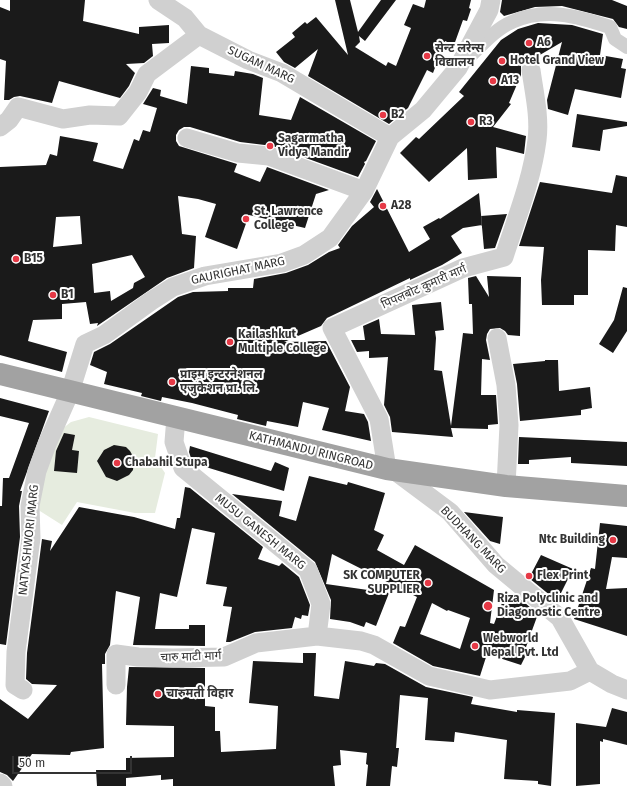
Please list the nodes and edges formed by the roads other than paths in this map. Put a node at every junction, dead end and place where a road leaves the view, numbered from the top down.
1 (158, 0) edge
2 (491, 0) edge
3 (199, 35) junction
4 (627, 47) edge
5 (458, 68) junction
6 (531, 70) dead end
7 (0, 127) edge
8 (390, 137) junction
9 (187, 138) dead end
10 (364, 191) junction
11 (498, 338) dead end
12 (0, 374) edge
13 (70, 392) junction
14 (176, 417) junction
15 (391, 470) junction
16 (506, 486) junction
17 (627, 496) edge
18 (317, 636) junction
19 (590, 671) junction
20 (116, 685) dead end
21 (23, 690) dead end
22 (627, 690) edge
23 (0, 783) edge
24 (3, 786) edge

1 - 3 street, SUGAM MARG
2 - 5 street, GAURIGHAT MARG
3 - 7 street
3 - 8 street, SUGAM MARG
4 - 5 street
5 - 8 street, GAURIGHAT MARG
6 - 15 street, पिपलबोट कुमारी मार्ग
8 - 10 street, GAURIGHAT MARG
9 - 10 street
10 - 13 street, GAURIGHAT MARG
11 - 16 street
12 - 13 highway, KATHMANDU RINGROAD
13 - 14 highway, KATHMANDU RINGROAD
13 - 21 street, NATYASHWORI MARG
14 - 15 highway, KATHMANDU RINGROAD
14 - 18 street, MUSU GANESH MARG
15 - 16 highway, KATHMANDU RINGROAD
15 - 19 street, BUDHANG MARG
16 - 17 highway, KATHMANDU RINGROAD
18 - 19 street
18 - 20 street, चारु माटी मार्ग
19 - 22 street
23 - 24 street

